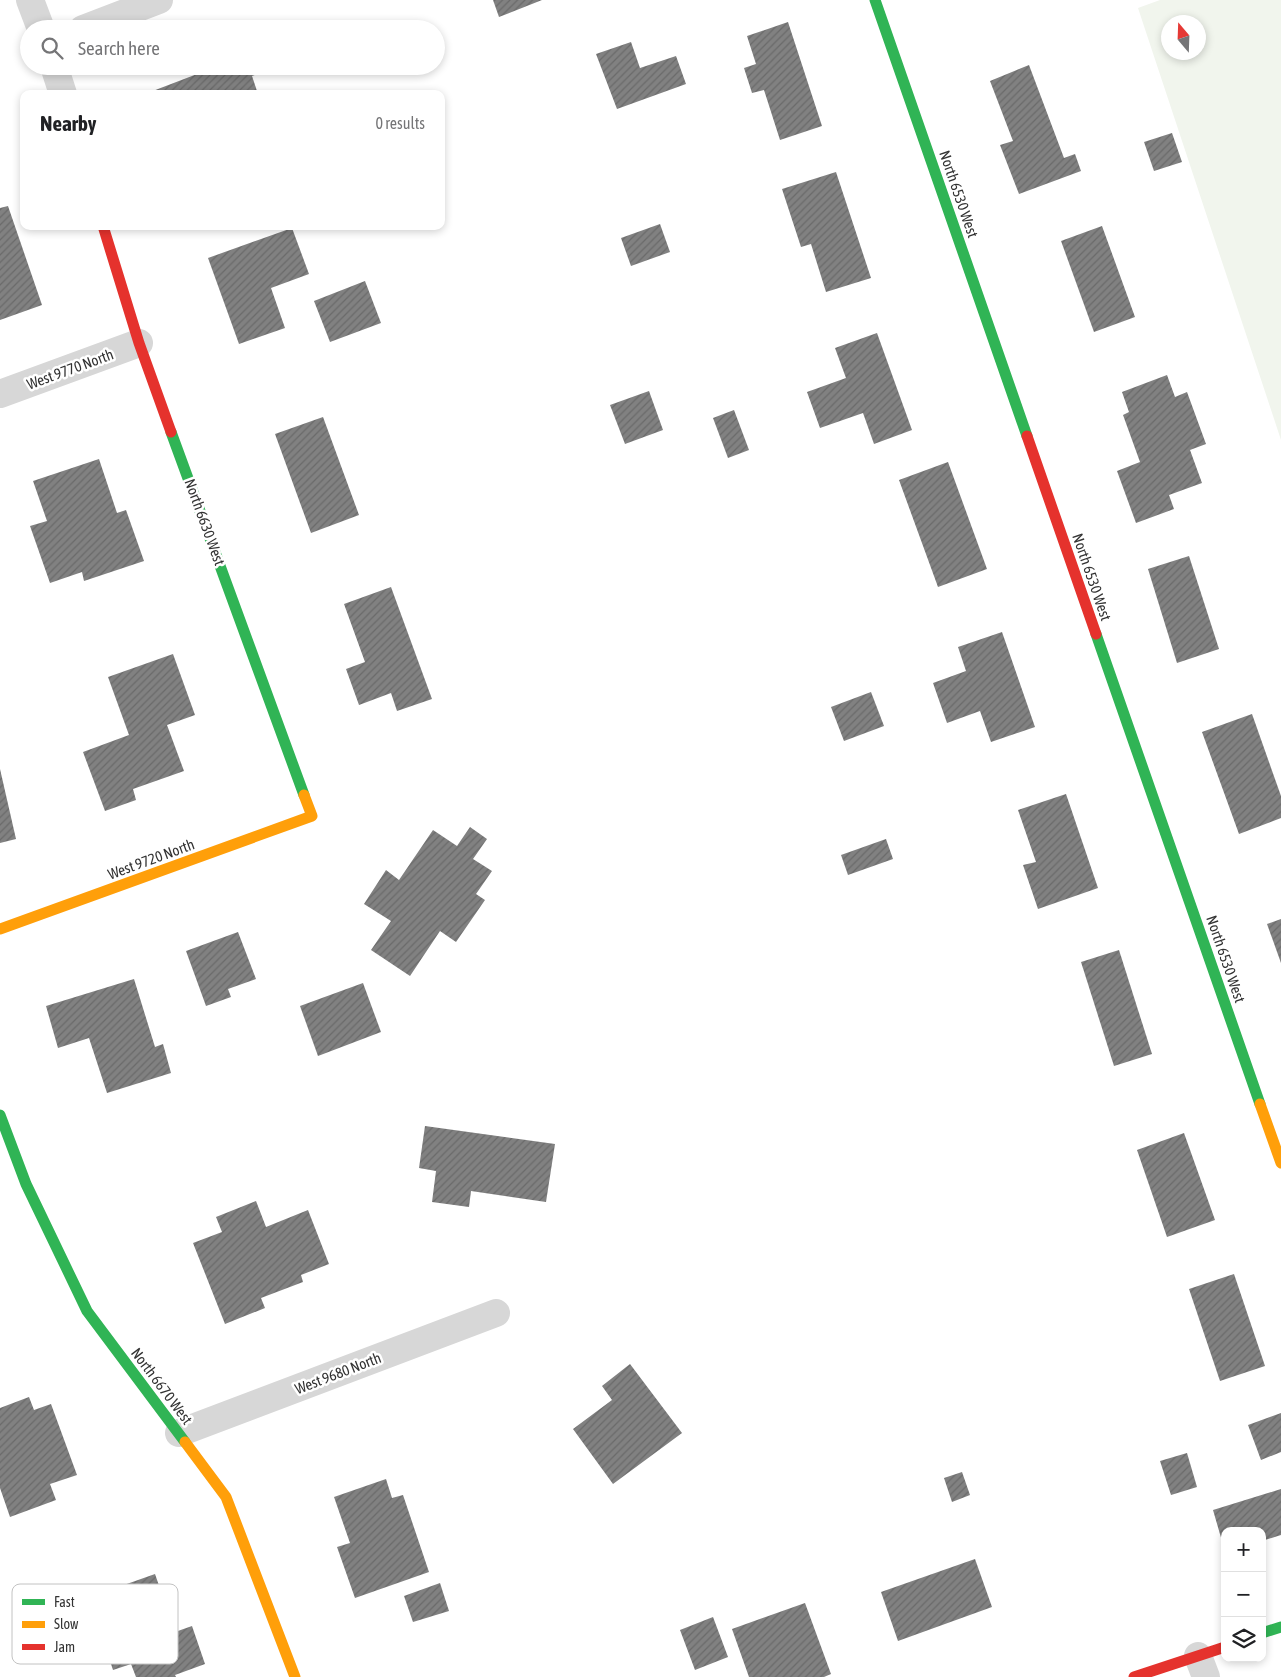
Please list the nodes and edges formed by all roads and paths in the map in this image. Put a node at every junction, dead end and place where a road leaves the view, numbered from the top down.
1 (30, 0) edge
2 (159, 0) edge
3 (875, 0) edge
4 (38, 20) edge
5 (107, 20) edge
6 (57, 75) edge
7 (61, 90) edge
8 (104, 230) edge
9 (140, 343) junction
10 (0, 394) edge
11 (312, 816) joint
12 (0, 930) edge
13 (0, 1116) edge
14 (1281, 1163) edge
15 (496, 1313) dead end
16 (179, 1434) junction
17 (1281, 1627) edge
18 (1266, 1632) edge
19 (1221, 1650) edge
20 (1202, 1666) edge
21 (295, 1677) edge
22 (1134, 1677) edge

1 - 4 street
2 - 5 street
3 - 14 street, North 6530 West
6 - 7 street
8 - 9 street, North 6630 West
9 - 10 street, West 9770 North
9 - 11 street, North 6630 West
11 - 12 street, West 9720 North
13 - 16 street, North 6670 West
15 - 16 street, West 9680 North
16 - 21 street, North 6670 West
17 - 18 street
19 - 20 street
20 - 22 street

